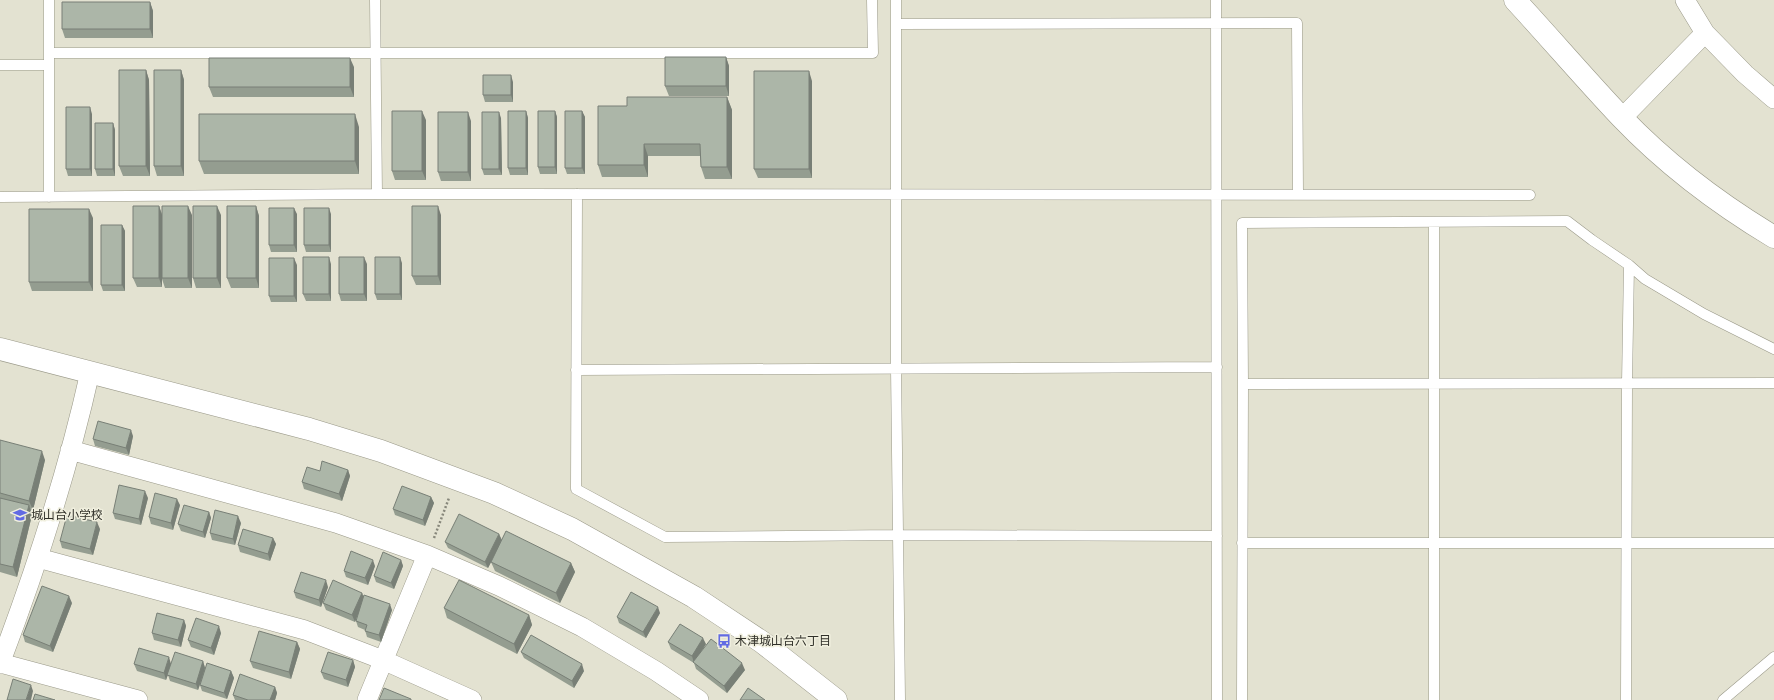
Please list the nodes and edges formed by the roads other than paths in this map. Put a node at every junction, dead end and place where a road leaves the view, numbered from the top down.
1 (49, 0) edge
2 (375, 0) edge
3 (872, 0) edge
4 (896, 0) edge
5 (1216, 0) edge
6 (1516, 0) edge
7 (1685, 0) edge
8 (1216, 23) junction
9 (896, 24) junction
10 (1705, 33) junction
11 (49, 52) junction
12 (375, 52) junction
13 (0, 65) edge
14 (49, 65) junction
15 (1774, 99) edge
16 (1622, 118) junction
17 (377, 194) junction
18 (577, 194) junction
19 (896, 195) junction
20 (1218, 195) junction
21 (1298, 195) junction
22 (1530, 195) dead end
23 (0, 197) edge
24 (49, 197) junction
25 (1434, 222) junction
26 (1774, 237) edge
27 (1629, 265) junction
28 (0, 349) edge
29 (1774, 349) edge
30 (1217, 367) junction
31 (896, 368) junction
32 (576, 370) junction
33 (90, 372) junction
34 (1434, 383) junction
35 (1627, 383) junction
36 (1774, 383) edge
37 (1243, 384) junction
38 (70, 450) junction
39 (898, 535) junction
40 (1217, 536) junction
41 (1242, 543) junction
42 (1626, 543) junction
43 (1774, 543) edge
44 (1434, 544) junction
45 (427, 555) junction
46 (38, 558) junction
47 (1774, 657) edge
48 (383, 660) junction
49 (0, 664) edge
50 (138, 700) edge
51 (367, 700) edge
52 (472, 700) edge
53 (699, 700) edge
54 (836, 700) edge
55 (900, 700) edge
56 (1217, 700) edge
57 (1242, 700) edge
58 (1434, 700) edge
59 (1626, 700) edge
60 (1724, 700) edge

1 - 11 lane
2 - 12 lane
3 - 12 lane
4 - 9 lane
5 - 8 lane
6 - 16 street
7 - 10 street
8 - 9 lane
8 - 20 lane
8 - 21 lane
9 - 19 lane
10 - 15 street
10 - 16 street
11 - 12 lane
11 - 14 lane
12 - 17 lane
13 - 14 lane
14 - 24 lane
16 - 26 street
17 - 18 lane
17 - 24 lane
18 - 19 lane
18 - 32 lane
19 - 20 lane
19 - 31 lane
20 - 21 lane
20 - 30 lane
21 - 22 lane
23 - 24 lane
25 - 27 lane
25 - 34 lane
25 - 37 lane
27 - 29 lane
27 - 35 lane
28 - 33 street
30 - 31 lane
30 - 40 lane
31 - 32 lane
31 - 39 lane
32 - 39 lane
33 - 38 street
33 - 54 street
34 - 35 lane
34 - 37 lane
34 - 44 lane
35 - 36 lane
35 - 42 lane
37 - 41 lane
38 - 45 street
38 - 46 street
39 - 40 lane
39 - 55 lane
40 - 56 lane
41 - 44 lane
41 - 57 lane
42 - 43 lane
42 - 44 lane
42 - 59 lane
44 - 58 lane
45 - 48 street
45 - 53 street
46 - 48 street
46 - 49 street
47 - 60 lane
48 - 51 street
48 - 52 street
49 - 50 street

